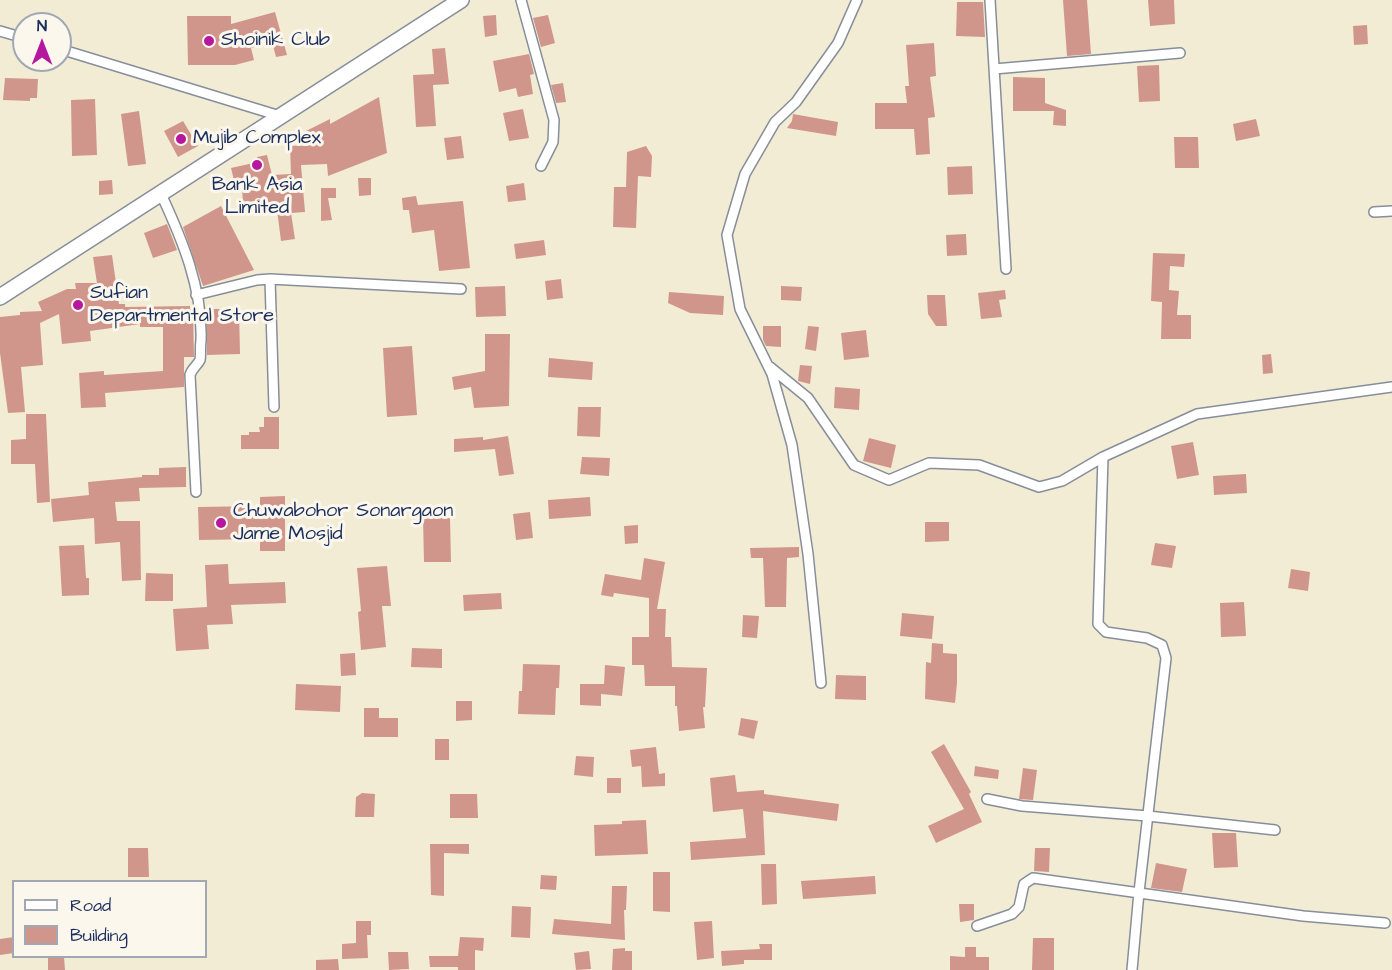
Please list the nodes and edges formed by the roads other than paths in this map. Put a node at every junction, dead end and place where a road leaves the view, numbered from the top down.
1 (461, 0) edge
2 (521, 0) edge
3 (857, 0) edge
4 (990, 0) edge
5 (72, 53) edge
6 (1180, 53) dead end
7 (994, 69) junction
8 (280, 116) junction
9 (541, 166) dead end
10 (161, 194) junction
11 (1392, 211) edge
12 (1374, 212) dead end
13 (1006, 269) dead end
14 (270, 279) junction
15 (461, 289) dead end
16 (196, 295) junction
17 (0, 297) edge
18 (768, 365) junction
19 (1392, 387) edge
20 (274, 406) dead end
21 (1103, 457) junction
22 (196, 492) dead end
23 (821, 683) dead end
24 (987, 799) dead end
25 (1148, 816) junction
26 (1275, 830) dead end
27 (1139, 892) junction
28 (1385, 923) dead end
29 (977, 926) dead end
30 (1132, 970) edge

1 - 8 highway
2 - 9 street
3 - 18 street
4 - 7 street
5 - 8 street
6 - 7 street
7 - 13 street
8 - 10 highway
10 - 16 street
10 - 17 highway
11 - 12 street
14 - 15 street
14 - 16 street
14 - 20 street
16 - 22 street
18 - 21 street
18 - 23 street
19 - 21 street
21 - 25 street
24 - 25 street
25 - 26 street
25 - 27 street
27 - 28 street
27 - 29 street
27 - 30 street

